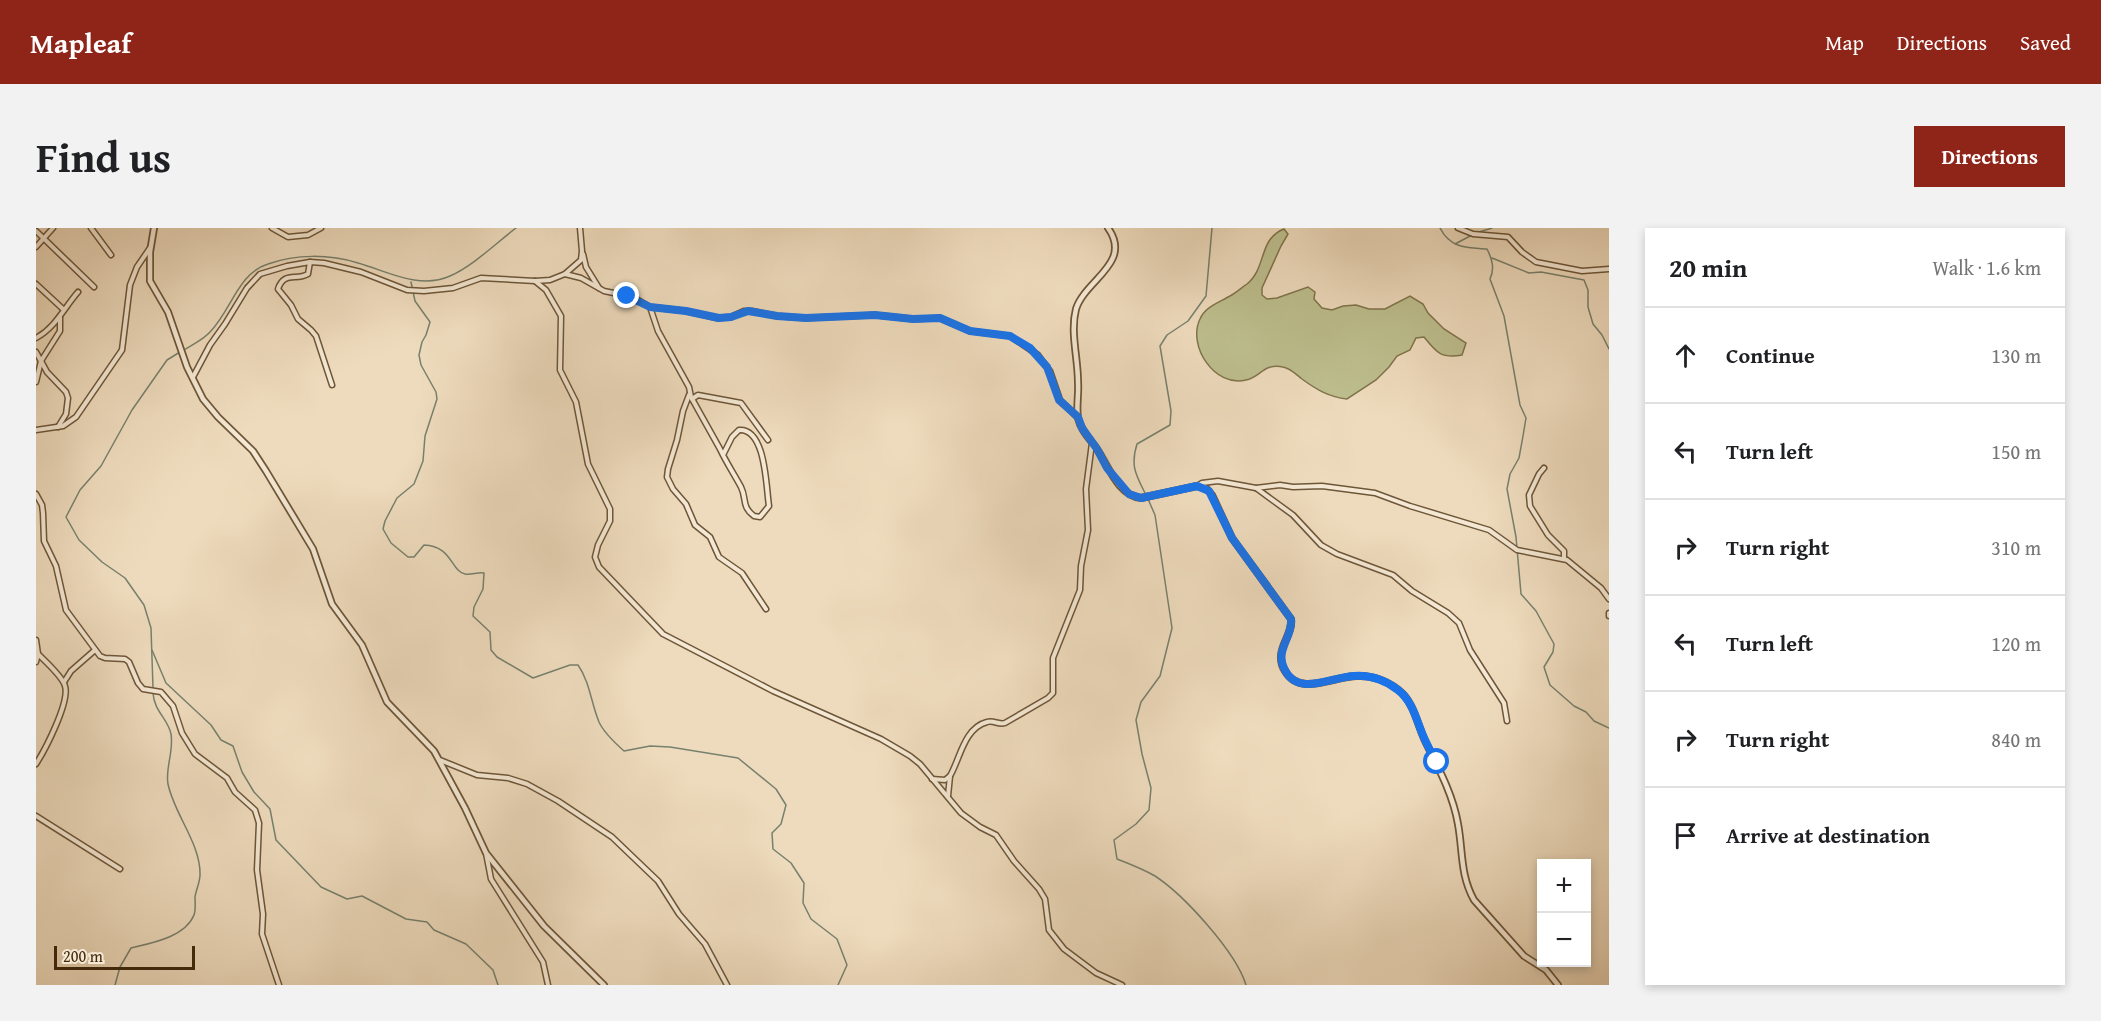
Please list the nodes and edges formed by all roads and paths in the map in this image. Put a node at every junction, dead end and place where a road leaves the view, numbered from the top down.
1 (53, 228) edge
2 (91, 228) edge
3 (154, 228) edge
4 (272, 228) edge
5 (321, 228) edge
6 (580, 228) edge
7 (1108, 228) edge
8 (1458, 228) edge
9 (36, 231) edge
10 (44, 238) junction
11 (36, 247) edge
12 (151, 247) junction
13 (582, 251) junction
14 (111, 255) dead end
15 (310, 262) junction
16 (1609, 269) edge
17 (566, 274) junction
18 (535, 281) junction
19 (36, 284) edge
20 (94, 287) dead end
21 (600, 288) junction
22 (78, 292) dead end
23 (650, 307) junction
24 (63, 309) junction
25 (60, 317) junction
26 (36, 338) edge
27 (36, 352) edge
28 (41, 361) junction
29 (193, 377) junction
30 (36, 382) edge
31 (332, 386) dead end
32 (691, 397) junction
33 (1078, 417) junction
34 (58, 426) junction
35 (36, 430) edge
36 (768, 440) dead end
37 (1092, 443) junction
38 (723, 455) junction
39 (1544, 468) dead end
40 (1197, 486) junction
41 (1256, 488) junction
42 (36, 495) edge
43 (1564, 559) junction
44 (1609, 599) edge
45 (766, 609) dead end
46 (36, 640) edge
47 (95, 650) junction
48 (38, 654) junction
49 (36, 662) edge
50 (64, 682) junction
51 (1507, 721) dead end
52 (439, 760) junction
53 (36, 764) edge
54 (950, 776) junction
55 (932, 779) junction
56 (947, 796) junction
57 (36, 816) edge
58 (486, 853) junction
59 (120, 868) dead end
60 (279, 985) edge
61 (548, 985) edge
62 (604, 985) edge
63 (727, 985) edge
64 (1122, 985) edge
65 (1558, 985) edge

1 - 10 street
2 - 14 street
3 - 12 street
4 - 5 street
6 - 13 street
7 - 33 street
8 - 16 street
9 - 10 street
10 - 11 street
10 - 20 street
12 - 29 street
12 - 34 street
13 - 17 street
13 - 21 street
15 - 18 street
15 - 29 street
15 - 31 street
17 - 18 street
17 - 21 street
18 - 55 street
19 - 24 street
21 - 23 street
22 - 24 street
23 - 32 street
23 - 33 street
24 - 25 street
25 - 26 street
25 - 28 street
27 - 28 street
28 - 30 street
28 - 34 street
29 - 52 street
32 - 36 street
32 - 38 street
32 - 45 street
33 - 37 street
34 - 35 street
37 - 40 street
37 - 54 street
38 - 38 street
39 - 43 street
40 - 41 street
40 - 65 street
41 - 43 street
41 - 51 street
42 - 47 street
43 - 44 street
46 - 48 street
47 - 50 street
47 - 60 street
48 - 49 street
48 - 50 street
50 - 53 street
52 - 58 street
52 - 63 street
54 - 55 street
54 - 56 street
55 - 56 street
56 - 64 street
57 - 59 street
58 - 61 street
58 - 62 street

